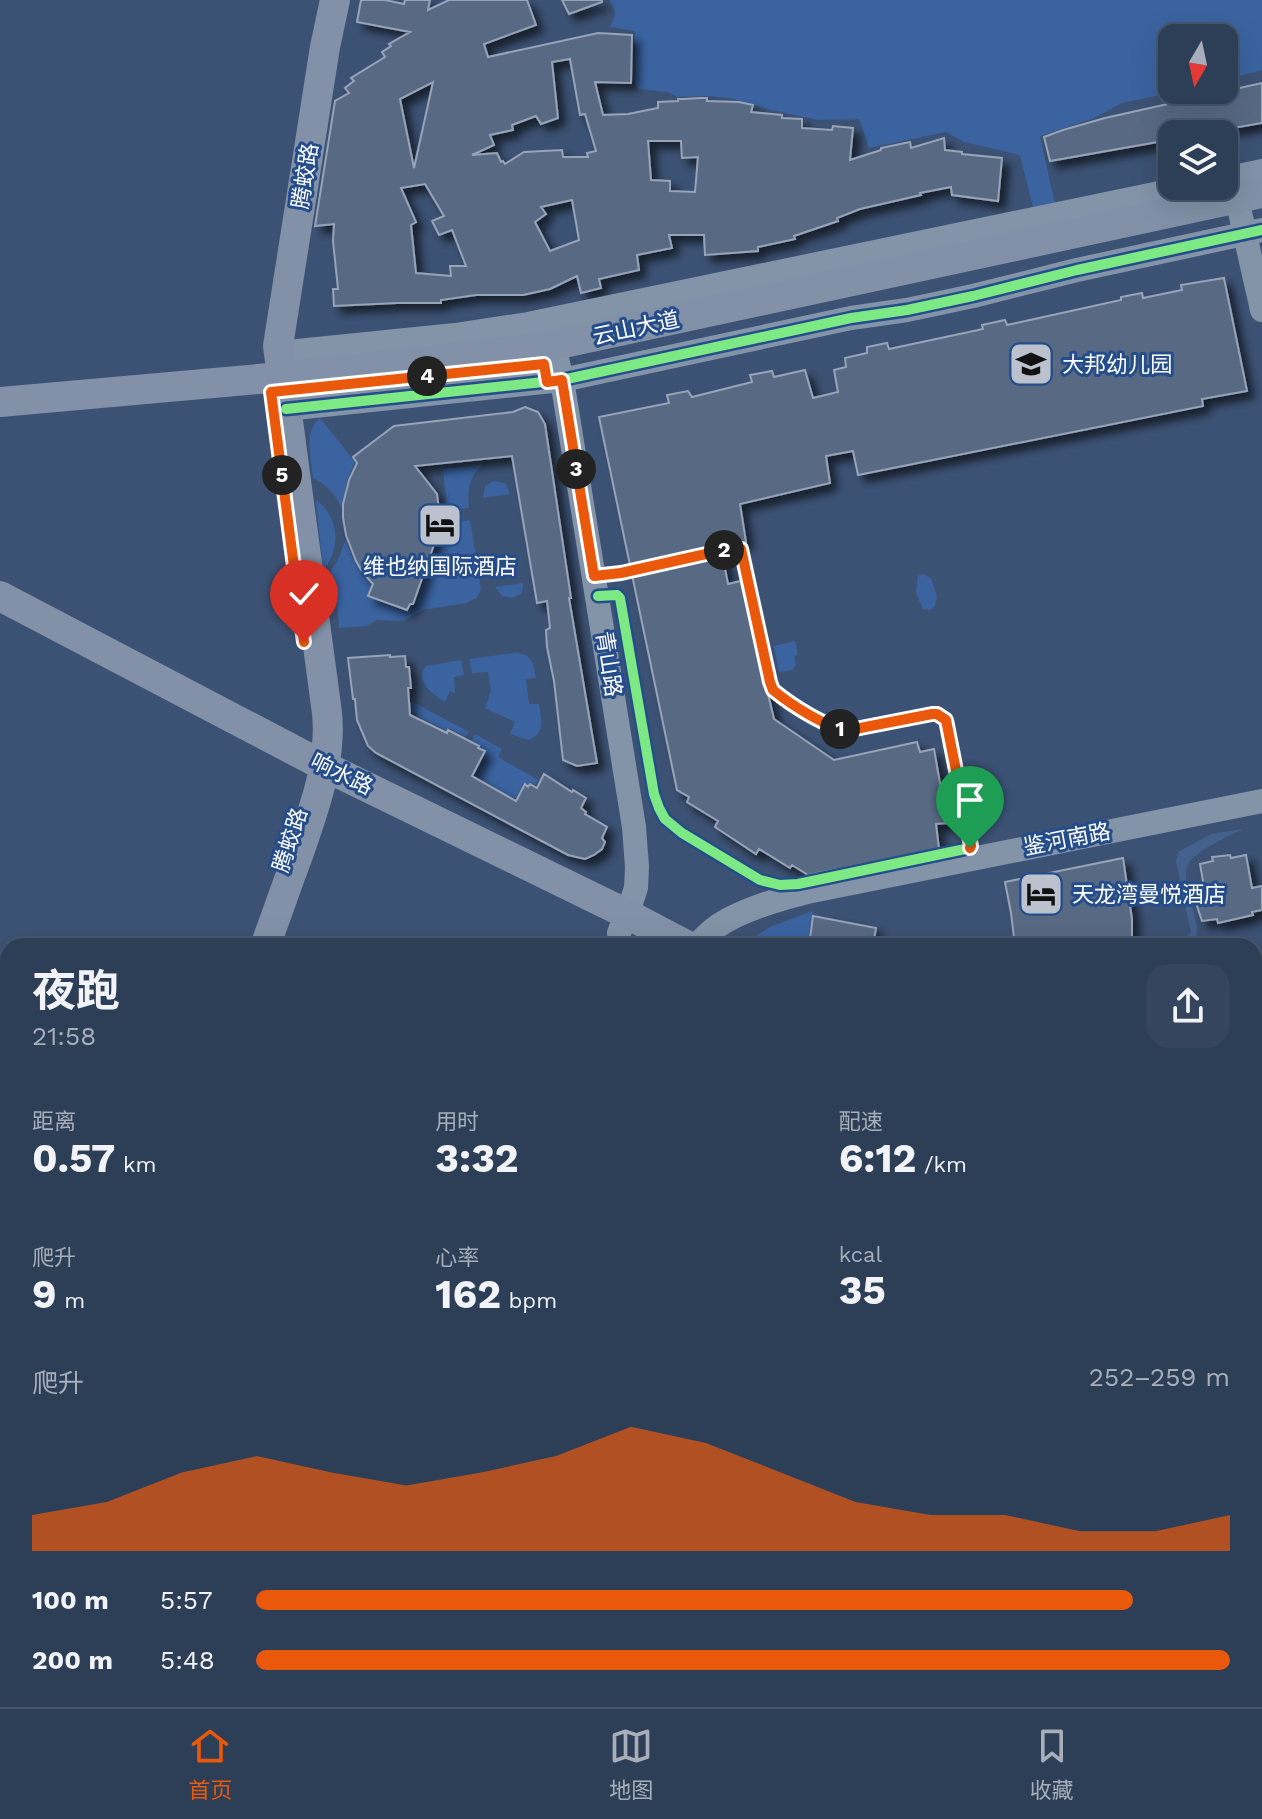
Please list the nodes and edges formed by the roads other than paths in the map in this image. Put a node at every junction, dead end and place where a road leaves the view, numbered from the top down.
1 (335, 0) edge
2 (1158, 193) edge
3 (1250, 206) edge
4 (1262, 260) edge
5 (620, 304) junction
6 (797, 308) junction
7 (1262, 310) edge
8 (824, 323) junction
9 (656, 324) junction
10 (551, 364) junction
11 (278, 383) junction
12 (0, 402) edge
13 (0, 419) edge
14 (0, 596) edge
15 (0, 616) edge
16 (316, 770) junction
17 (1262, 801) edge
18 (1262, 815) edge
19 (622, 925) edge
20 (258, 938) edge
21 (268, 938) edge
22 (663, 938) edge
23 (704, 938) edge
24 (724, 938) edge

1 - 11 main road, 腾蛟路
2 - 5 street
3 - 4 street
3 - 6 main road, 云山大道
3 - 7 street
3 - 8 street
3 - 9 main road, 云山大道
5 - 9 street
5 - 11 street
6 - 8 street
6 - 10 main road, 云山大道
8 - 10 street
9 - 10 main road, 云山大道
10 - 11 main road, 云山大道
10 - 19 street, 青山路
11 - 12 main road, 云山大道
11 - 13 main road, 云山大道
11 - 16 main road, 腾蛟路
14 - 16 main road, 响水路
15 - 16 main road, 响水路
16 - 19 main road, 响水路
16 - 20 main road, 腾蛟路
16 - 21 main road, 腾蛟路
17 - 23 street, 鉴河南路
18 - 24 street, 鉴河南路
19 - 22 main road, 响水路

